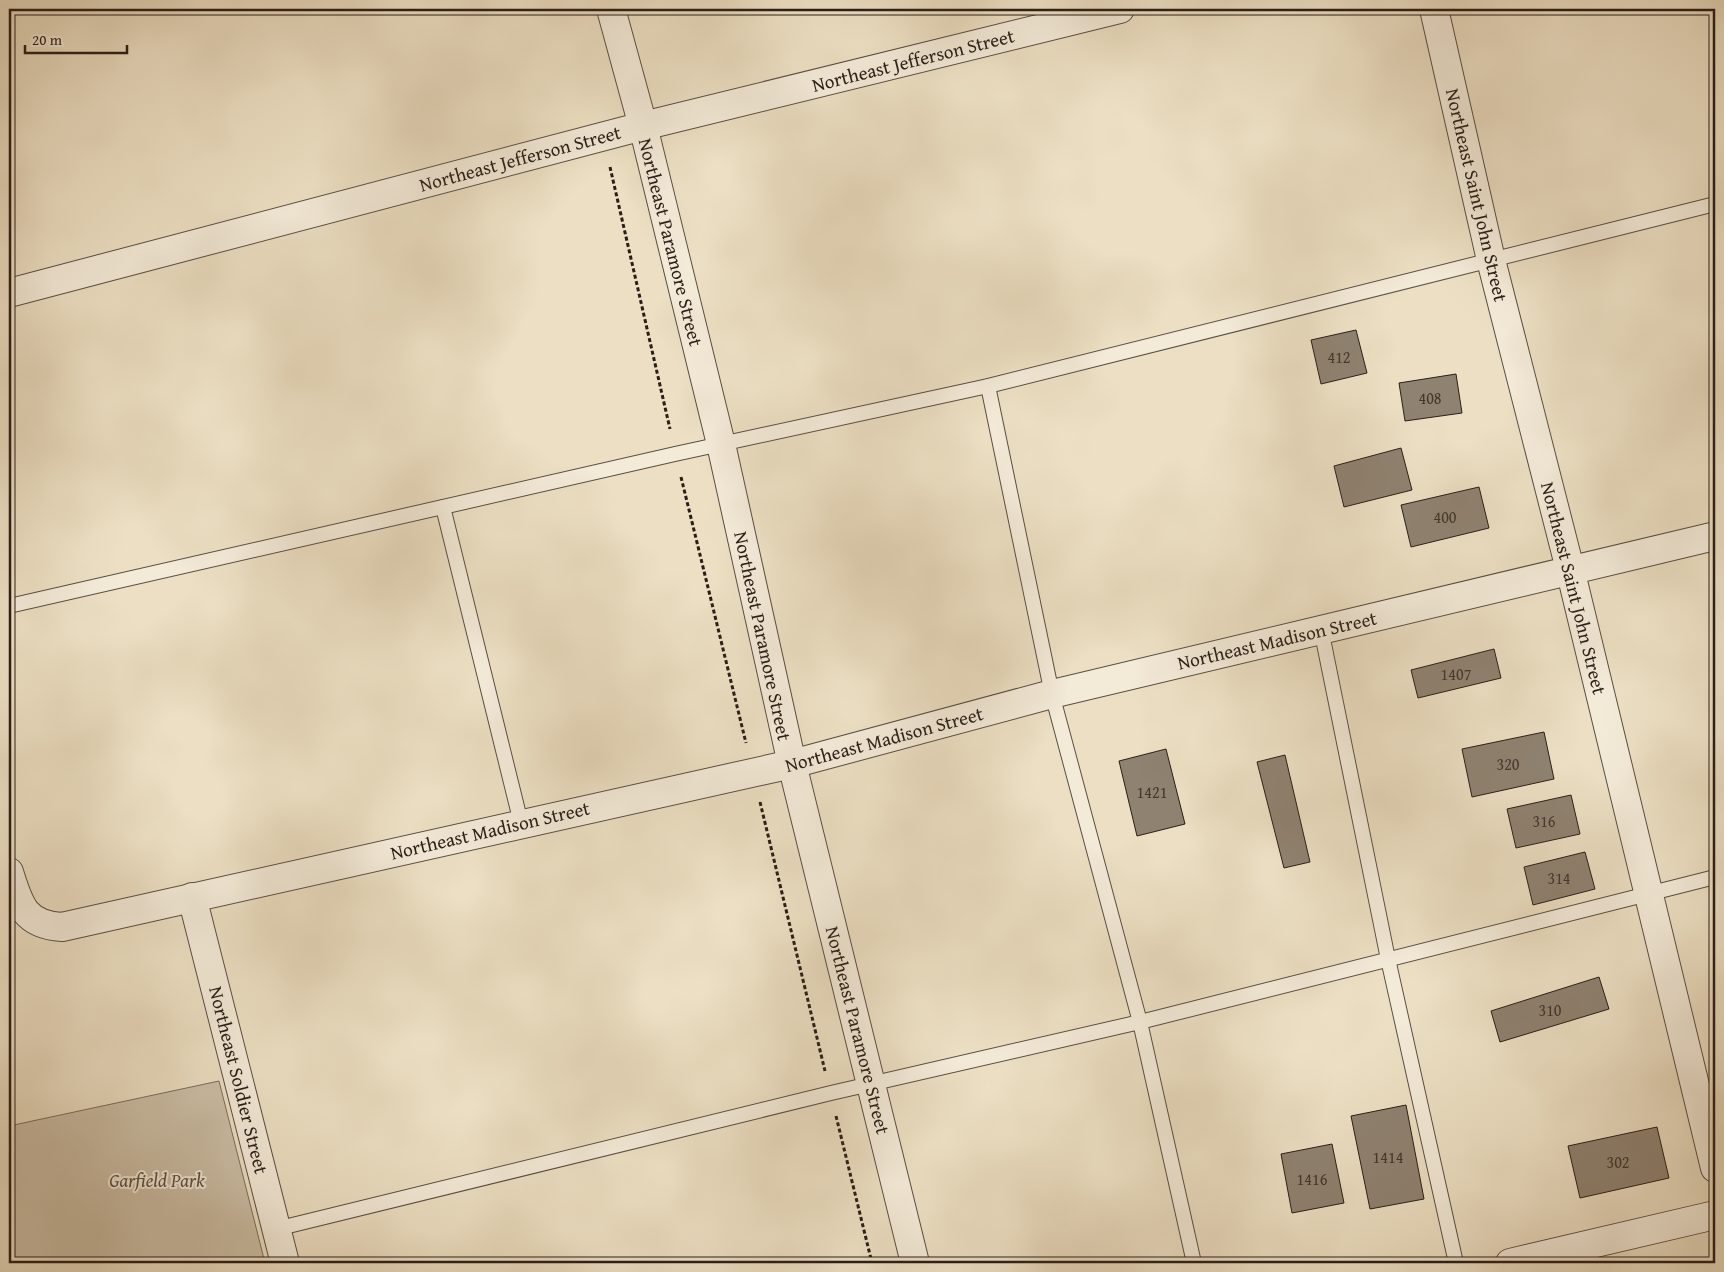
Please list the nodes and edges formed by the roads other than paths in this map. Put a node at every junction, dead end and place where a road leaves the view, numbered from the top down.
1 (611, 9) edge
2 (1120, 9) edge
3 (1434, 9) edge
4 (643, 126) junction
5 (1715, 204) edge
6 (1491, 260) junction
7 (9, 293) edge
8 (988, 386) junction
9 (721, 444) junction
10 (443, 507) junction
11 (1715, 536) edge
12 (1570, 570) junction
13 (9, 606) edge
14 (1321, 629) junction
15 (1052, 694) junction
16 (792, 764) junction
17 (521, 824) junction
18 (9, 872) edge
19 (1715, 877) edge
20 (1649, 893) junction
21 (192, 896) junction
22 (1388, 959) junction
23 (1140, 1022) junction
24 (872, 1084) junction
25 (1715, 1168) edge
26 (1715, 1215) edge
27 (276, 1229) junction
28 (285, 1263) edge
29 (915, 1263) edge
30 (1194, 1263) edge
31 (1456, 1263) edge
32 (1510, 1263) edge

1 - 4 street, Northeast Paramore Street
2 - 4 street, Northeast Jefferson Street
3 - 6 street, Northeast Saint John Street
4 - 7 street, Northeast Jefferson Street
4 - 9 street, Northeast Paramore Street
5 - 6 lane
6 - 8 lane
6 - 12 street, Northeast Saint John Street
8 - 9 lane
8 - 15 lane
9 - 10 lane
9 - 16 street, Northeast Paramore Street
10 - 13 lane
10 - 17 lane
11 - 12 street, Northeast Madison Street
12 - 14 street, Northeast Madison Street
12 - 20 street, Northeast Saint John Street
14 - 15 street, Northeast Madison Street
14 - 22 lane
15 - 16 street, Northeast Madison Street
15 - 23 lane
16 - 17 street, Northeast Madison Street
16 - 24 street, Northeast Paramore Street
17 - 21 street, Northeast Madison Street
18 - 21 street, Northeast Madison Street
19 - 20 lane
20 - 22 lane
20 - 25 street, Northeast Saint John Street
21 - 27 street, Northeast Soldier Street
22 - 23 lane
22 - 31 lane
23 - 24 lane
23 - 30 lane
24 - 27 lane
24 - 29 street, Northeast Paramore Street
26 - 32 street
27 - 28 street, Northeast Soldier Street

